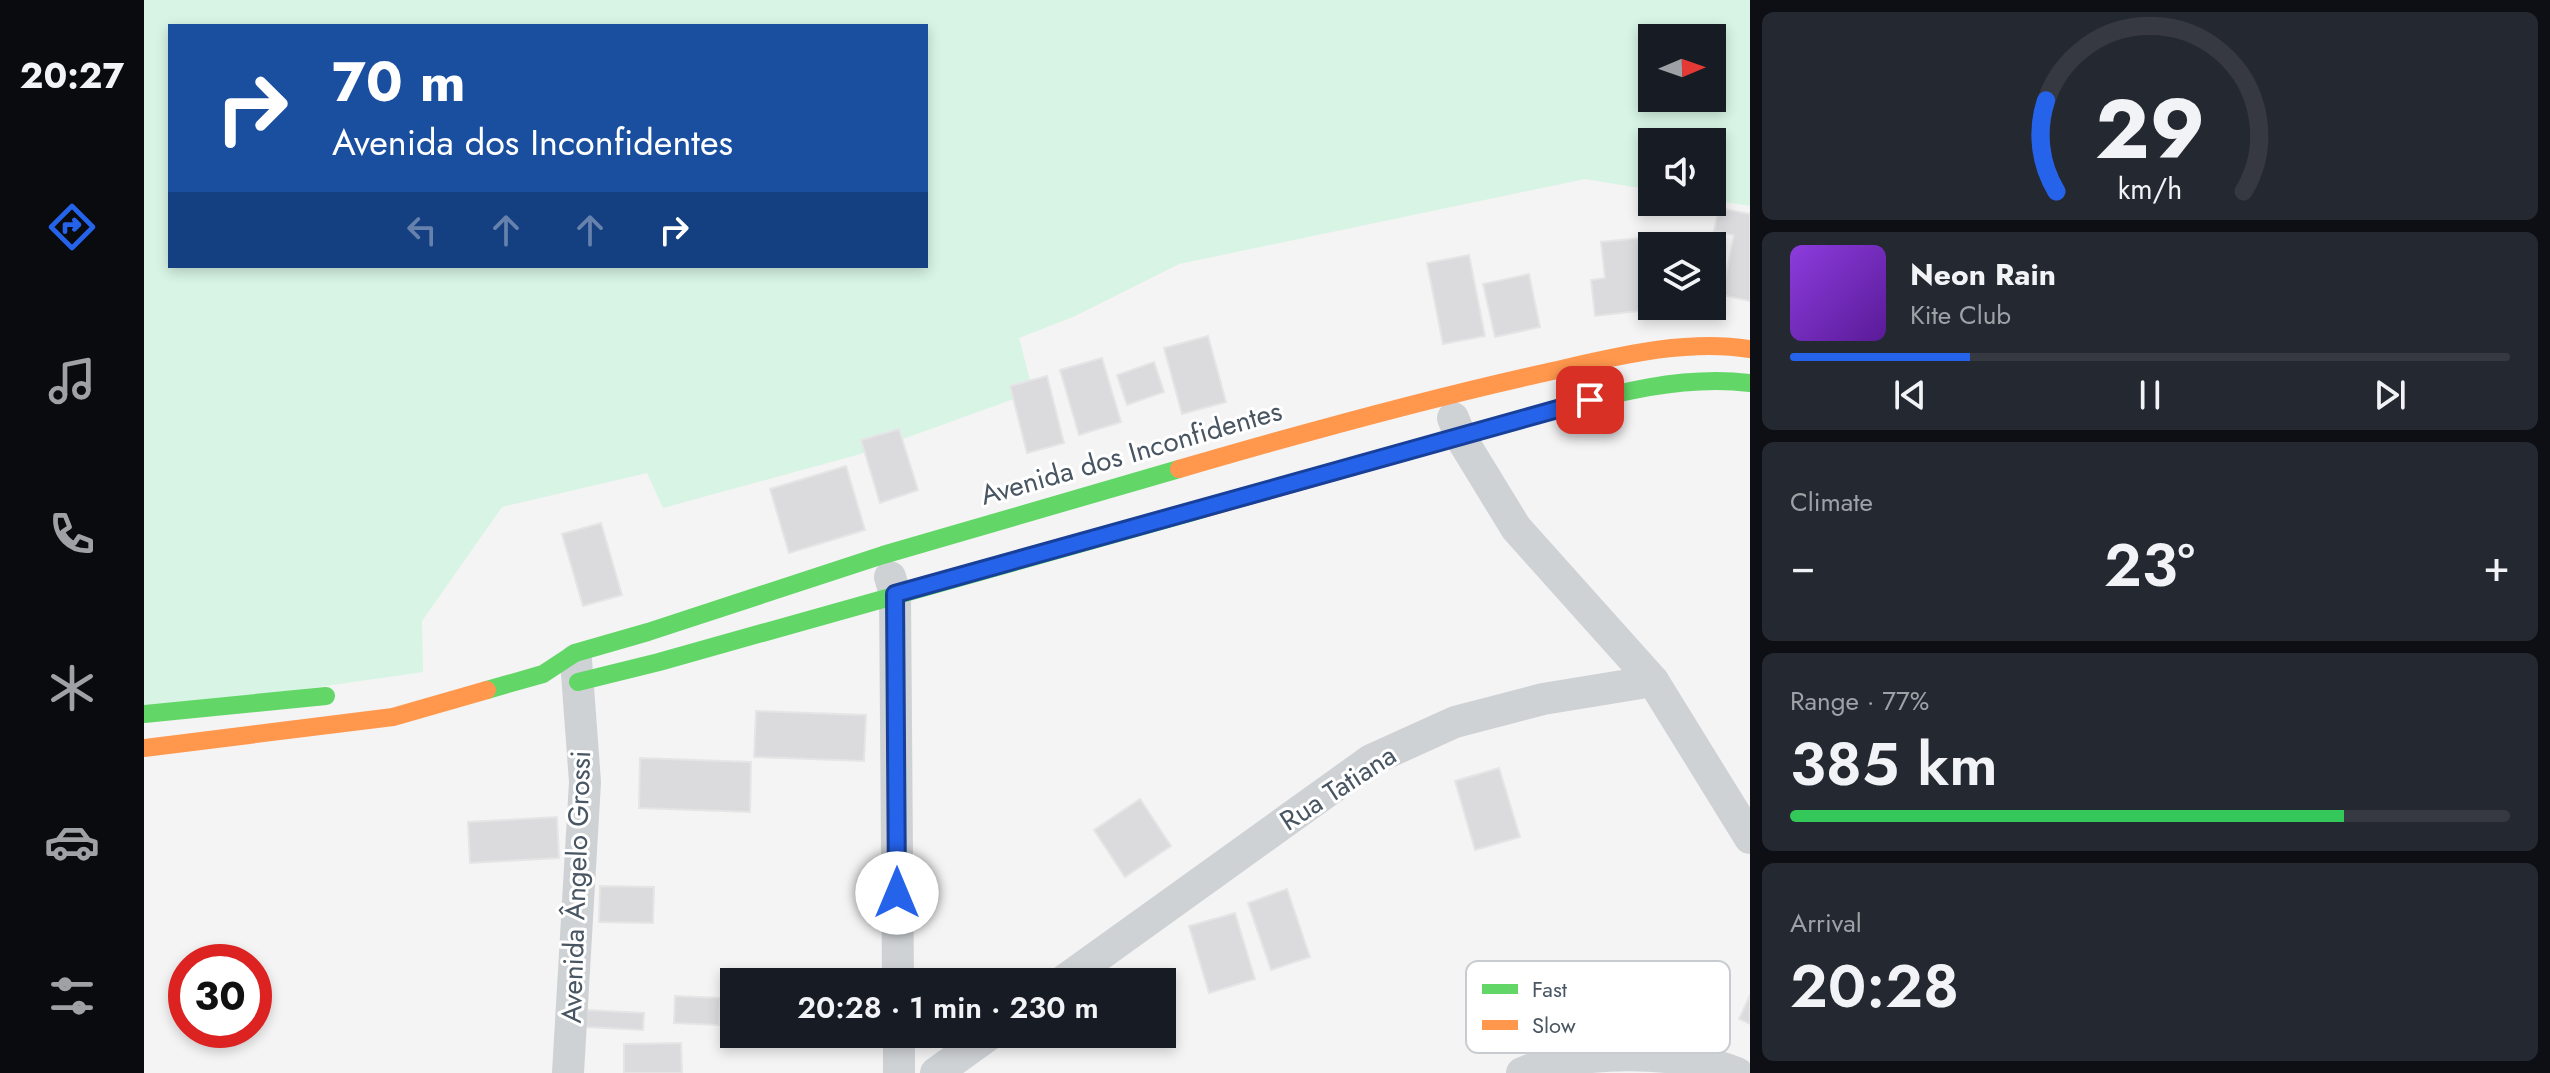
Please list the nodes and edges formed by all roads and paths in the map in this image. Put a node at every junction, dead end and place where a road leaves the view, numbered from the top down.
1 (1750, 349) edge
2 (1750, 383) edge
3 (1444, 395) junction
4 (1461, 438) junction
5 (883, 555) junction
6 (895, 594) junction
7 (576, 667) junction
8 (543, 674) junction
9 (1653, 681) junction
10 (417, 693) dead end
11 (345, 694) dead end
12 (456, 698) junction
13 (144, 714) edge
14 (144, 748) edge
15 (1750, 838) edge
16 (898, 968) edge
17 (1081, 968) edge
18 (899, 1048) edge
19 (971, 1048) edge
20 (568, 1073) edge
21 (899, 1073) edge
22 (936, 1073) edge
23 (1522, 1073) edge
24 (1737, 1073) edge

1 - 3 street, Avenida dos Inconfidentes
2 - 4 street, Avenida dos Inconfidentes
3 - 4 street
3 - 5 street, Avenida dos Inconfidentes
4 - 6 street, Avenida dos Inconfidentes
4 - 9 street
5 - 6 street
5 - 7 street, Avenida dos Inconfidentes
6 - 7 street, Avenida dos Inconfidentes
6 - 16 street
7 - 8 street, Avenida dos Inconfidentes
7 - 8 street, Avenida dos Inconfidentes
7 - 20 street, Avenida Ângelo Grossi
8 - 12 street, Avenida dos Inconfidentes
9 - 15 street
9 - 17 street, Rua Tatiana
10 - 12 street, Avenida dos Inconfidentes
11 - 13 street
12 - 14 street, Avenida dos Inconfidentes
18 - 21 street
19 - 22 street
23 - 24 street

